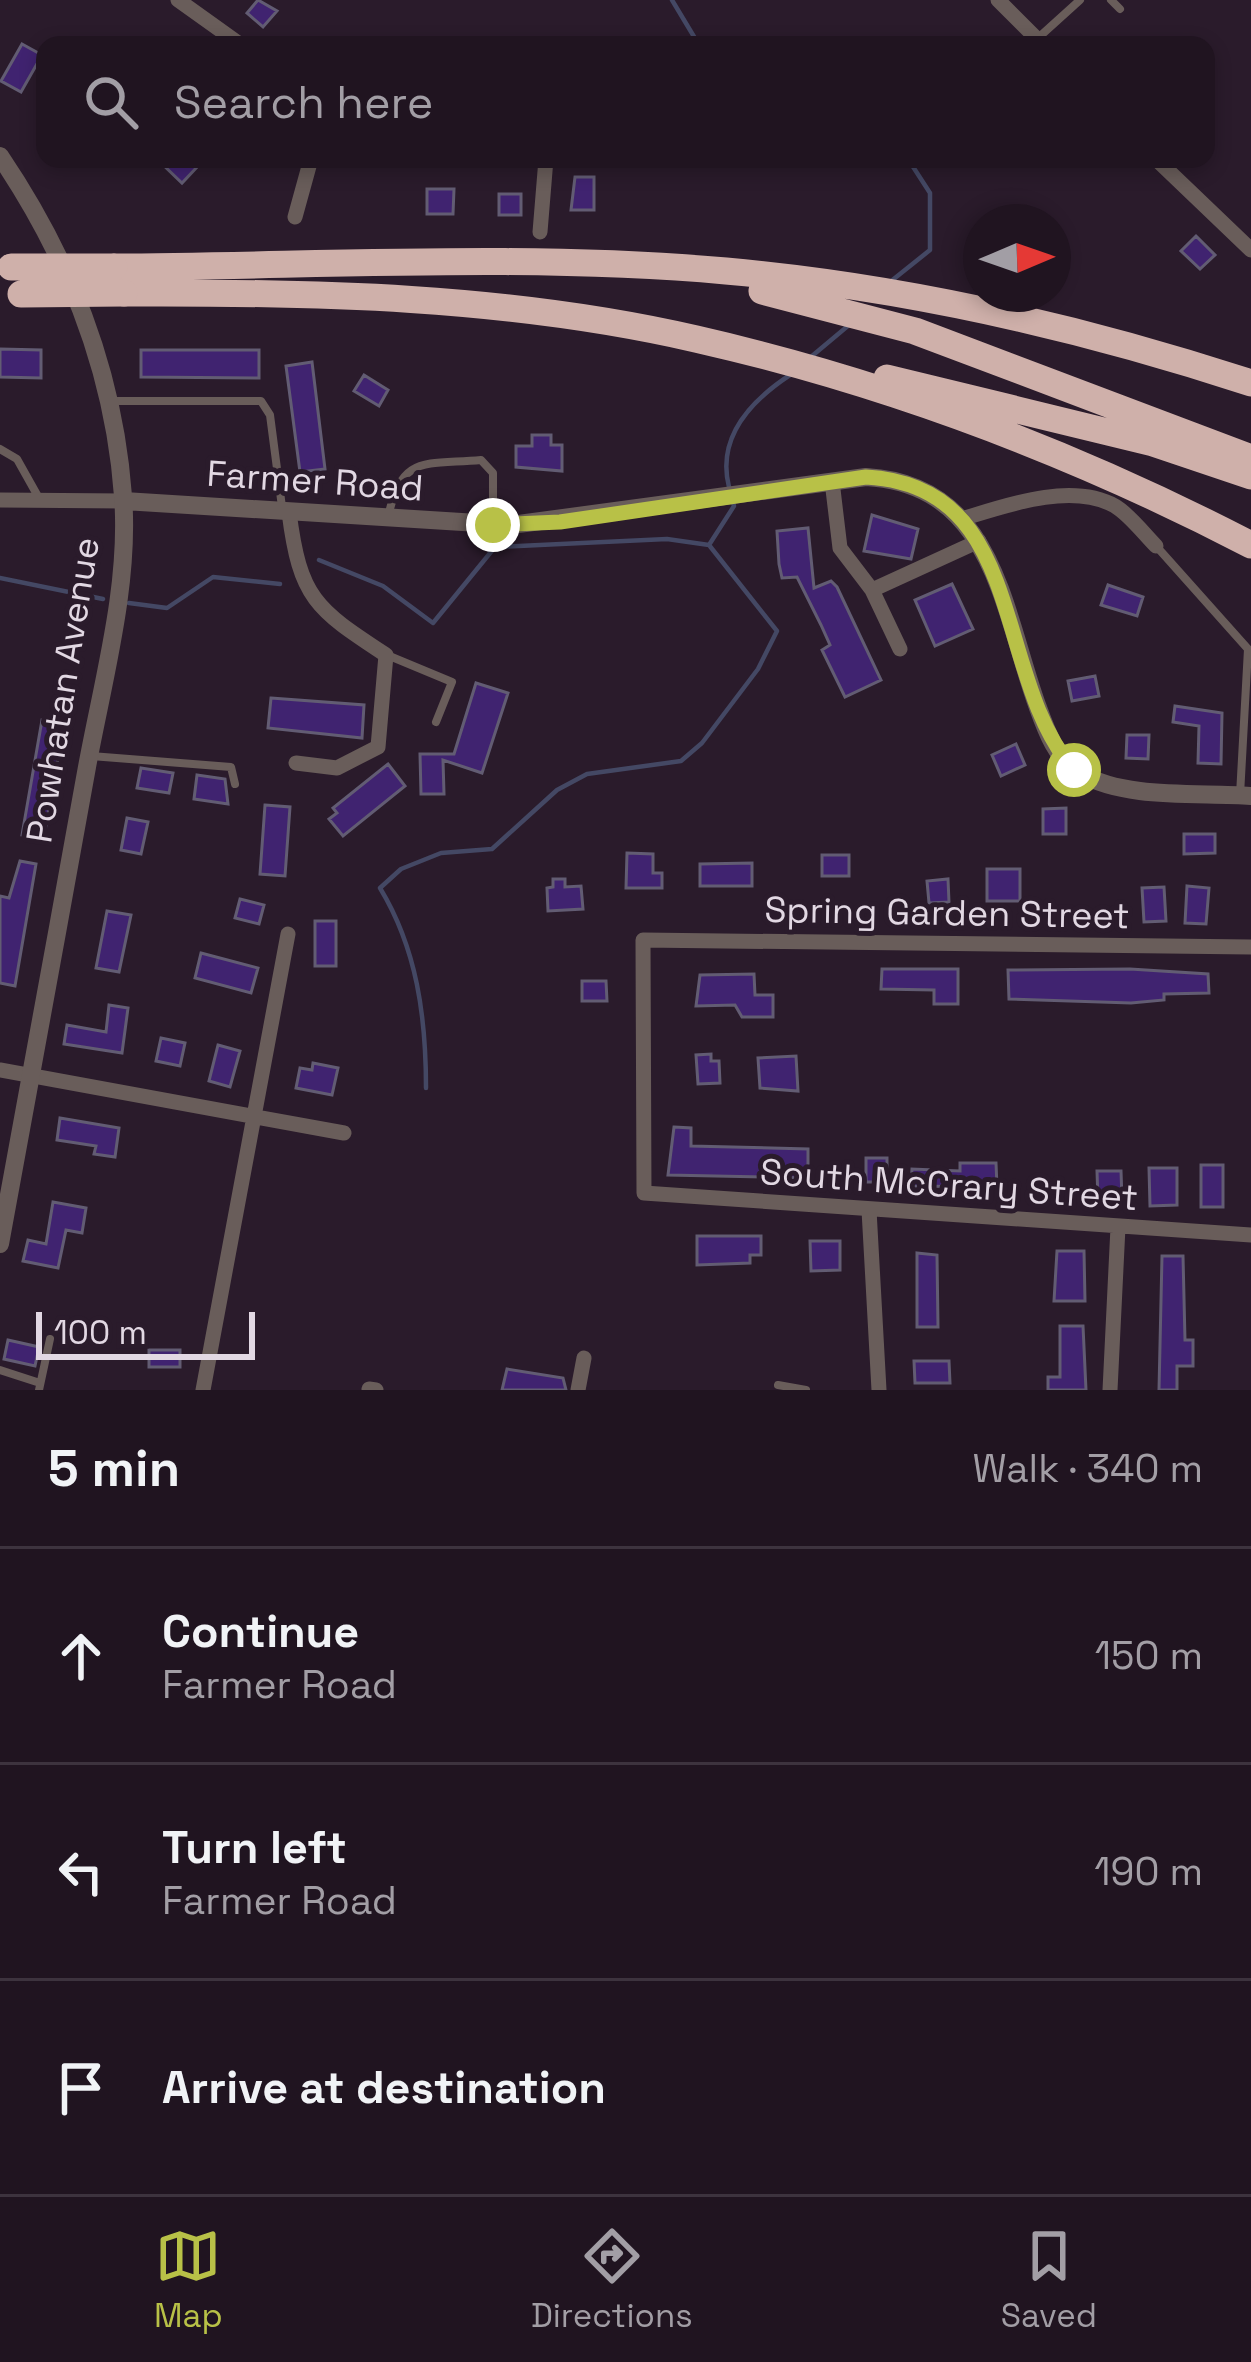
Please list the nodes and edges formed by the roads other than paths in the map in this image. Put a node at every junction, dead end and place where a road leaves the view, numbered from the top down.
1 (178, 0) edge
2 (998, 0) edge
3 (1081, 0) edge
4 (1111, 0) edge
5 (1120, 9) dead end
6 (228, 36) edge
7 (1034, 36) edge
8 (1046, 36) edge
9 (0, 156) edge
10 (308, 168) edge
11 (546, 168) edge
12 (1165, 168) edge
13 (296, 217) dead end
14 (539, 232) dead end
15 (1251, 250) edge
16 (607, 266) junction
17 (8, 280) edge
18 (119, 280) junction
19 (694, 339) junction
20 (1251, 383) edge
21 (109, 401) junction
22 (0, 448) edge
23 (1251, 458) edge
24 (1251, 476) edge
25 (832, 481) junction
26 (0, 500) edge
27 (41, 501) junction
28 (124, 501) junction
29 (286, 512) junction
30 (965, 518) junction
31 (388, 519) junction
32 (493, 525) junction
33 (979, 541) junction
34 (1251, 545) edge
35 (1156, 546) joint
36 (872, 590) junction
37 (900, 649) dead end
38 (1250, 649) edge
39 (386, 655) junction
40 (436, 722) dead end
41 (1247, 745) edge
42 (89, 756) junction
43 (296, 763) dead end
44 (236, 784) dead end
45 (1245, 795) edge
46 (288, 934) dead end
47 (1251, 946) edge
48 (0, 1070) edge
49 (31, 1076) junction
50 (257, 1118) junction
51 (344, 1133) dead end
52 (644, 1193) joint
53 (869, 1210) junction
54 (1118, 1227) junction
55 (1251, 1235) edge
56 (0, 1244) edge
57 (50, 1339) dead end
58 (584, 1358) dead end
59 (0, 1370) edge
60 (778, 1385) dead end
61 (40, 1386) edge
62 (203, 1390) edge
63 (578, 1390) edge
64 (806, 1390) edge
65 (879, 1390) edge
66 (1110, 1390) edge

1 - 6 street
2 - 7 street
3 - 8 lane
4 - 5 lane
9 - 21 street, Powhatan Avenue
10 - 13 street
11 - 14 street
12 - 15 street
16 - 18 highway
16 - 20 highway
16 - 23 highway
17 - 18 highway, bridge
18 - 19 highway
19 - 24 highway
19 - 34 highway
21 - 28 street, Powhatan Avenue
21 - 29 lane
22 - 27 lane
25 - 30 street, Farmer Road
25 - 32 street, Farmer Road
25 - 36 street
26 - 27 street
27 - 28 street
28 - 29 street, Farmer Road
28 - 42 street, Powhatan Avenue
29 - 31 street, Farmer Road
29 - 39 street
30 - 33 street, Farmer Road
30 - 35 street
31 - 32 street, Farmer Road
31 - 32 lane
33 - 36 street
33 - 45 street, Farmer Road
35 - 38 lane
36 - 37 street
38 - 41 lane
39 - 40 lane
39 - 43 street
41 - 45 lane
42 - 44 lane
42 - 49 street, Powhatan Avenue
46 - 50 street
47 - 52 street, Spring Garden Street
48 - 49 street
49 - 50 street
49 - 56 street, Powhatan Avenue
50 - 51 street
50 - 62 street
52 - 53 street, South McCrary Street
53 - 54 street, South McCrary Street
53 - 65 street
54 - 55 street, South McCrary Street
54 - 66 street
57 - 61 lane
58 - 63 street
59 - 61 lane
60 - 64 lane

